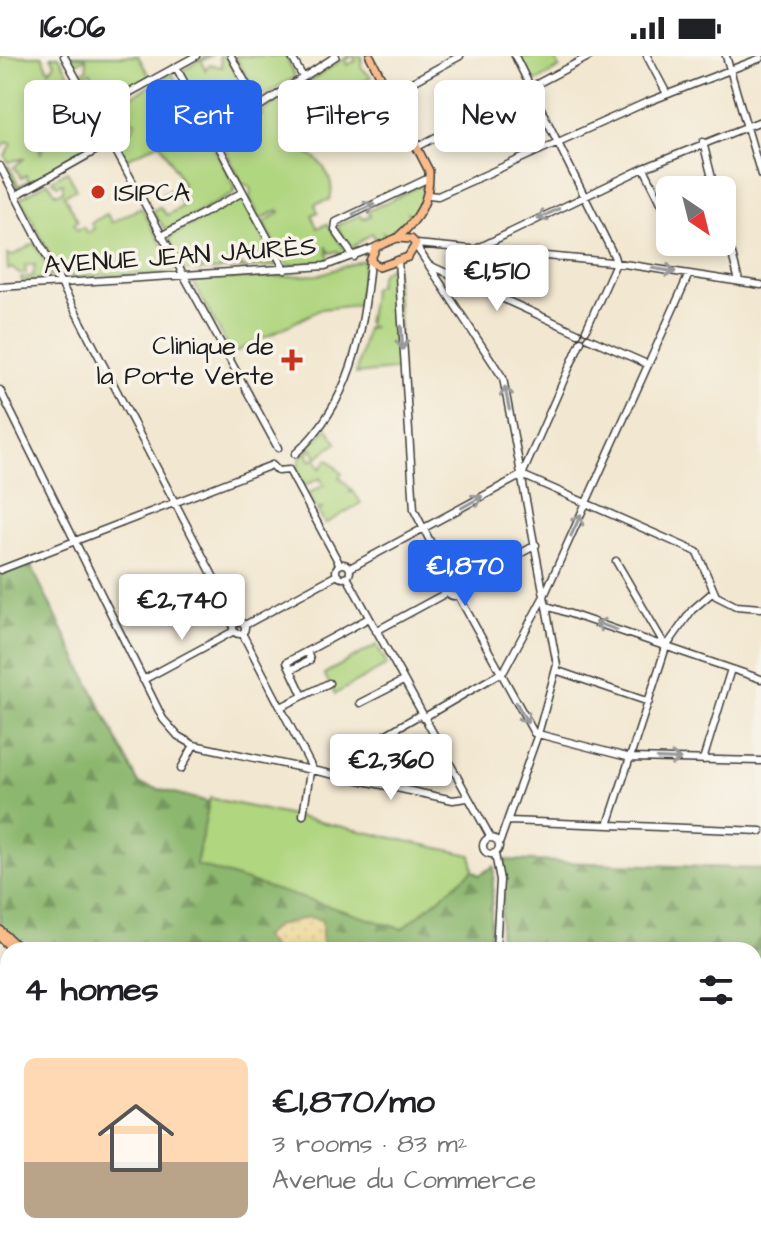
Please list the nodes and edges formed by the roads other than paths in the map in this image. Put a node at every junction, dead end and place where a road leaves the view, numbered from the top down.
1 (64, 56) edge
2 (196, 56) edge
3 (231, 56) edge
4 (291, 56) edge
5 (336, 56) edge
6 (370, 56) edge
7 (460, 56) edge
8 (515, 56) edge
9 (590, 56) edge
10 (647, 56) edge
11 (726, 56) edge
12 (761, 58) edge
13 (176, 67) junction
14 (730, 70) junction
15 (303, 77) junction
16 (77, 80) edge
17 (183, 80) edge
18 (244, 80) edge
19 (383, 80) edge
20 (416, 80) edge
21 (528, 80) edge
22 (545, 80) edge
23 (130, 92) edge
24 (667, 94) junction
25 (262, 105) edge
26 (545, 112) edge
27 (761, 121) edge
28 (747, 125) junction
29 (434, 138) edge
30 (560, 141) junction
31 (703, 142) junction
32 (419, 146) joint
33 (93, 152) edge
34 (116, 152) edge
35 (221, 152) edge
36 (0, 166) edge
37 (644, 168) junction
38 (761, 175) edge
39 (712, 176) edge
40 (429, 178) junction
41 (243, 192) junction
42 (656, 192) edge
43 (428, 195) junction
44 (15, 196) junction
45 (585, 196) junction
46 (413, 224) junction
47 (161, 236) junction
48 (397, 238) junction
49 (414, 243) junction
50 (475, 250) junction
51 (731, 256) edge
52 (408, 257) junction
53 (364, 258) junction
54 (398, 260) junction
55 (427, 263) junction
56 (616, 263) junction
57 (379, 267) junction
58 (285, 270) junction
59 (689, 274) junction
60 (184, 276) junction
61 (369, 276) junction
62 (739, 281) junction
63 (61, 284) junction
64 (761, 285) edge
65 (0, 287) edge
66 (585, 336) junction
67 (647, 364) junction
68 (0, 390) edge
69 (295, 454) junction
70 (273, 456) junction
71 (289, 470) junction
72 (522, 475) junction
73 (174, 502) junction
74 (586, 503) junction
75 (422, 529) junction
76 (74, 540) junction
77 (536, 545) junction
78 (616, 561) dead end
79 (340, 565) junction
80 (350, 568) junction
81 (0, 570) edge
82 (337, 575) junction
83 (347, 577) junction
84 (451, 582) junction
85 (461, 586) junction
86 (448, 592) junction
87 (713, 592) junction
88 (458, 595) junction
89 (545, 601) junction
90 (761, 608) edge
91 (369, 618) junction
92 (237, 622) junction
93 (243, 629) junction
94 (234, 631) junction
95 (376, 631) junction
96 (666, 647) junction
97 (731, 669) junction
98 (558, 671) junction
99 (501, 675) junction
100 (761, 679) edge
101 (143, 680) junction
102 (403, 681) junction
103 (329, 683) dead end
104 (303, 696) junction
105 (649, 702) junction
106 (360, 703) dead end
107 (281, 707) junction
108 (422, 716) junction
109 (538, 734) junction
110 (378, 739) dead end
111 (194, 745) junction
112 (631, 758) junction
113 (703, 760) junction
114 (761, 761) edge
115 (181, 769) dead end
116 (311, 770) junction
117 (467, 798) junction
118 (303, 815) dead end
119 (509, 821) junction
120 (608, 825) junction
121 (761, 831) edge
122 (492, 840) junction
123 (495, 854) junction
124 (496, 942) edge

1 - 16 street
2 - 13 street
3 - 18 street
4 - 15 street
5 - 15 street
6 - 19 main road
7 - 20 street
8 - 21 street
9 - 22 street
10 - 24 street
11 - 14 street
12 - 14 street
13 - 17 street
13 - 23 street
14 - 24 street
14 - 28 street
15 - 25 street
24 - 30 street
26 - 30 street
27 - 28 street
28 - 31 street
28 - 38 street
29 - 32 street
30 - 43 street
30 - 45 street
31 - 37 street
31 - 39 street
32 - 40 main road
33 - 44 street
34 - 47 street
35 - 41 street
36 - 44 street
37 - 42 street
37 - 45 street
40 - 43 main road
53 -> 40 street
41 - 47 street
41 - 58 street
43 - 46 main road
44 - 63 street
45 -> 50 street
45 - 56 street
46 - 48 main road
46 - 49 main road
47 - 60 street
48 - 49 main road
48 - 53 main road
49 - 50 street
49 - 52 main road
49 - 55 street
50 - 56 street
51 - 62 street
52 - 54 main road
52 - 55 street
53 - 57 main road
53 - 58 street, AVENUE JEAN JAURÈS
53 - 61 street
54 - 57 main road
54 -> 75 street
55 - 66 street
72 -> 55 street
56 -> 59 street
56 - 66 street
57 - 61 street
58 - 60 street, AVENUE JEAN JAURÈS
59 - 62 street
59 - 67 street
60 - 63 street, AVENUE JEAN JAURÈS
60 - 70 street
61 - 69 street
62 - 64 street
63 - 65 street, AVENUE JEAN JAURÈS
63 - 73 street
66 - 67 street
66 - 72 street
67 - 74 street
68 - 76 street
69 - 70 street
69 - 71 street
70 - 71 street
70 - 73 street
71 - 79 street
72 - 74 street
75 -> 72 street
72 - 77 street
73 - 76 street
73 - 92 street
74 - 87 street
89 -> 74 street
75 - 80 street
75 - 84 street
76 - 81 street
76 - 101 street
77 - 85 street
77 - 89 street
78 - 96 street
79 - 80 street
79 - 82 street
80 - 83 street
82 - 83 street
82 - 93 street
83 - 91 street
84 - 85 street
84 - 86 street
85 - 88 street
86 - 88 street
86 - 95 street
87 - 90 street
87 - 96 street
88 - 99 street
96 -> 89 street
89 - 98 street
89 - 99 street
91 - 95 street
91 - 104 street
92 - 93 street
92 - 94 street
93 - 94 street
93 - 107 street
94 - 101 street
95 - 102 street
96 - 97 street
96 - 105 street
97 - 100 street
97 - 113 street
98 - 105 street
98 - 109 street
99 - 108 street
99 -> 109 street
101 - 111 street
102 - 106 street
102 - 108 street
103 - 104 street
104 - 107 street
105 - 112 street
107 - 116 street
108 - 110 street
108 - 117 street
109 - 112 street
109 - 119 street
111 - 115 street
111 - 116 street
112 -> 113 street
112 - 120 street
113 - 114 street
116 - 117 street
116 - 118 street
117 - 122 street
119 - 120 street
119 - 122 street
120 - 121 street
122 - 123 street
122 - 123 street
123 - 124 street

